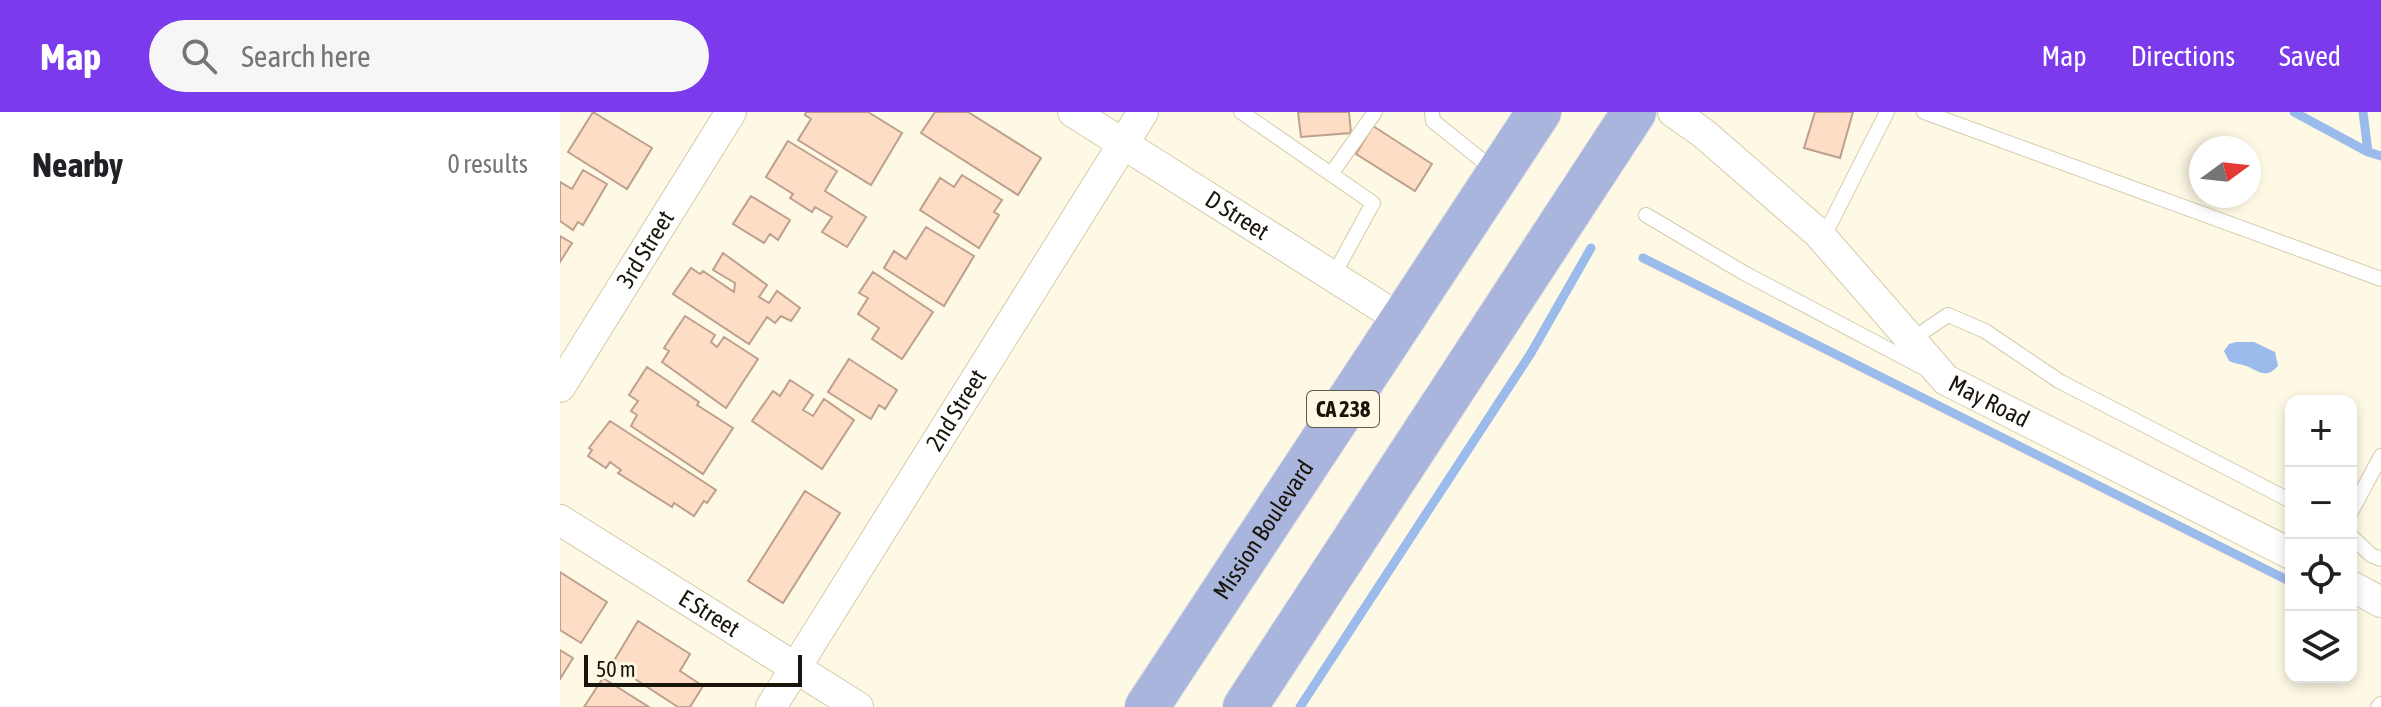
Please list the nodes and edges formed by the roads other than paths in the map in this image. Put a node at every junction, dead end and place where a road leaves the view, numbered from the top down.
1 (731, 112) edge
2 (1073, 112) edge
3 (1143, 112) edge
4 (1241, 112) edge
5 (1375, 112) edge
6 (1432, 112) edge
7 (1539, 112) edge
8 (1634, 112) edge
9 (1673, 112) edge
10 (1887, 112) edge
11 (1924, 112) edge
12 (1124, 143) junction
13 (1331, 174) junction
14 (1499, 174) junction
15 (1646, 215) dead end
16 (1823, 238) junction
17 (1333, 276) junction
18 (2381, 279) edge
19 (1402, 320) junction
20 (1911, 340) junction
21 (1946, 380) junction
22 (560, 387) edge
23 (2381, 456) edge
24 (2285, 498) edge
25 (2357, 501) edge
26 (560, 520) edge
27 (2354, 539) edge
28 (2285, 551) edge
29 (2381, 559) edge
30 (2357, 589) edge
31 (2381, 602) edge
32 (796, 668) junction
33 (771, 707) edge
34 (858, 707) edge
35 (1147, 707) edge
36 (1245, 707) edge

1 - 22 street, 3rd Street
2 - 12 street, D Street
3 - 12 street, 2nd Street
4 - 13 lane
5 - 13 lane
6 - 14 lane
7 - 14 main road, Mission Boulevard / CA 238
8 - 36 main road
9 - 16 street, May Road
10 - 16 lane
11 - 18 lane
12 - 17 street, D Street
12 - 32 street, 2nd Street
13 - 17 lane
14 - 19 main road, Mission Boulevard / CA 238
15 - 21 lane
16 - 20 street, May Road
17 - 19 street, D Street
19 - 35 main road, Mission Boulevard / CA 238
20 - 21 street, May Road
20 - 24 lane
21 - 28 street, May Road
23 - 25 lane
26 - 32 street, E Street
27 - 29 lane
30 - 31 street
32 - 33 street, 2nd Street
32 - 34 street, E Street

